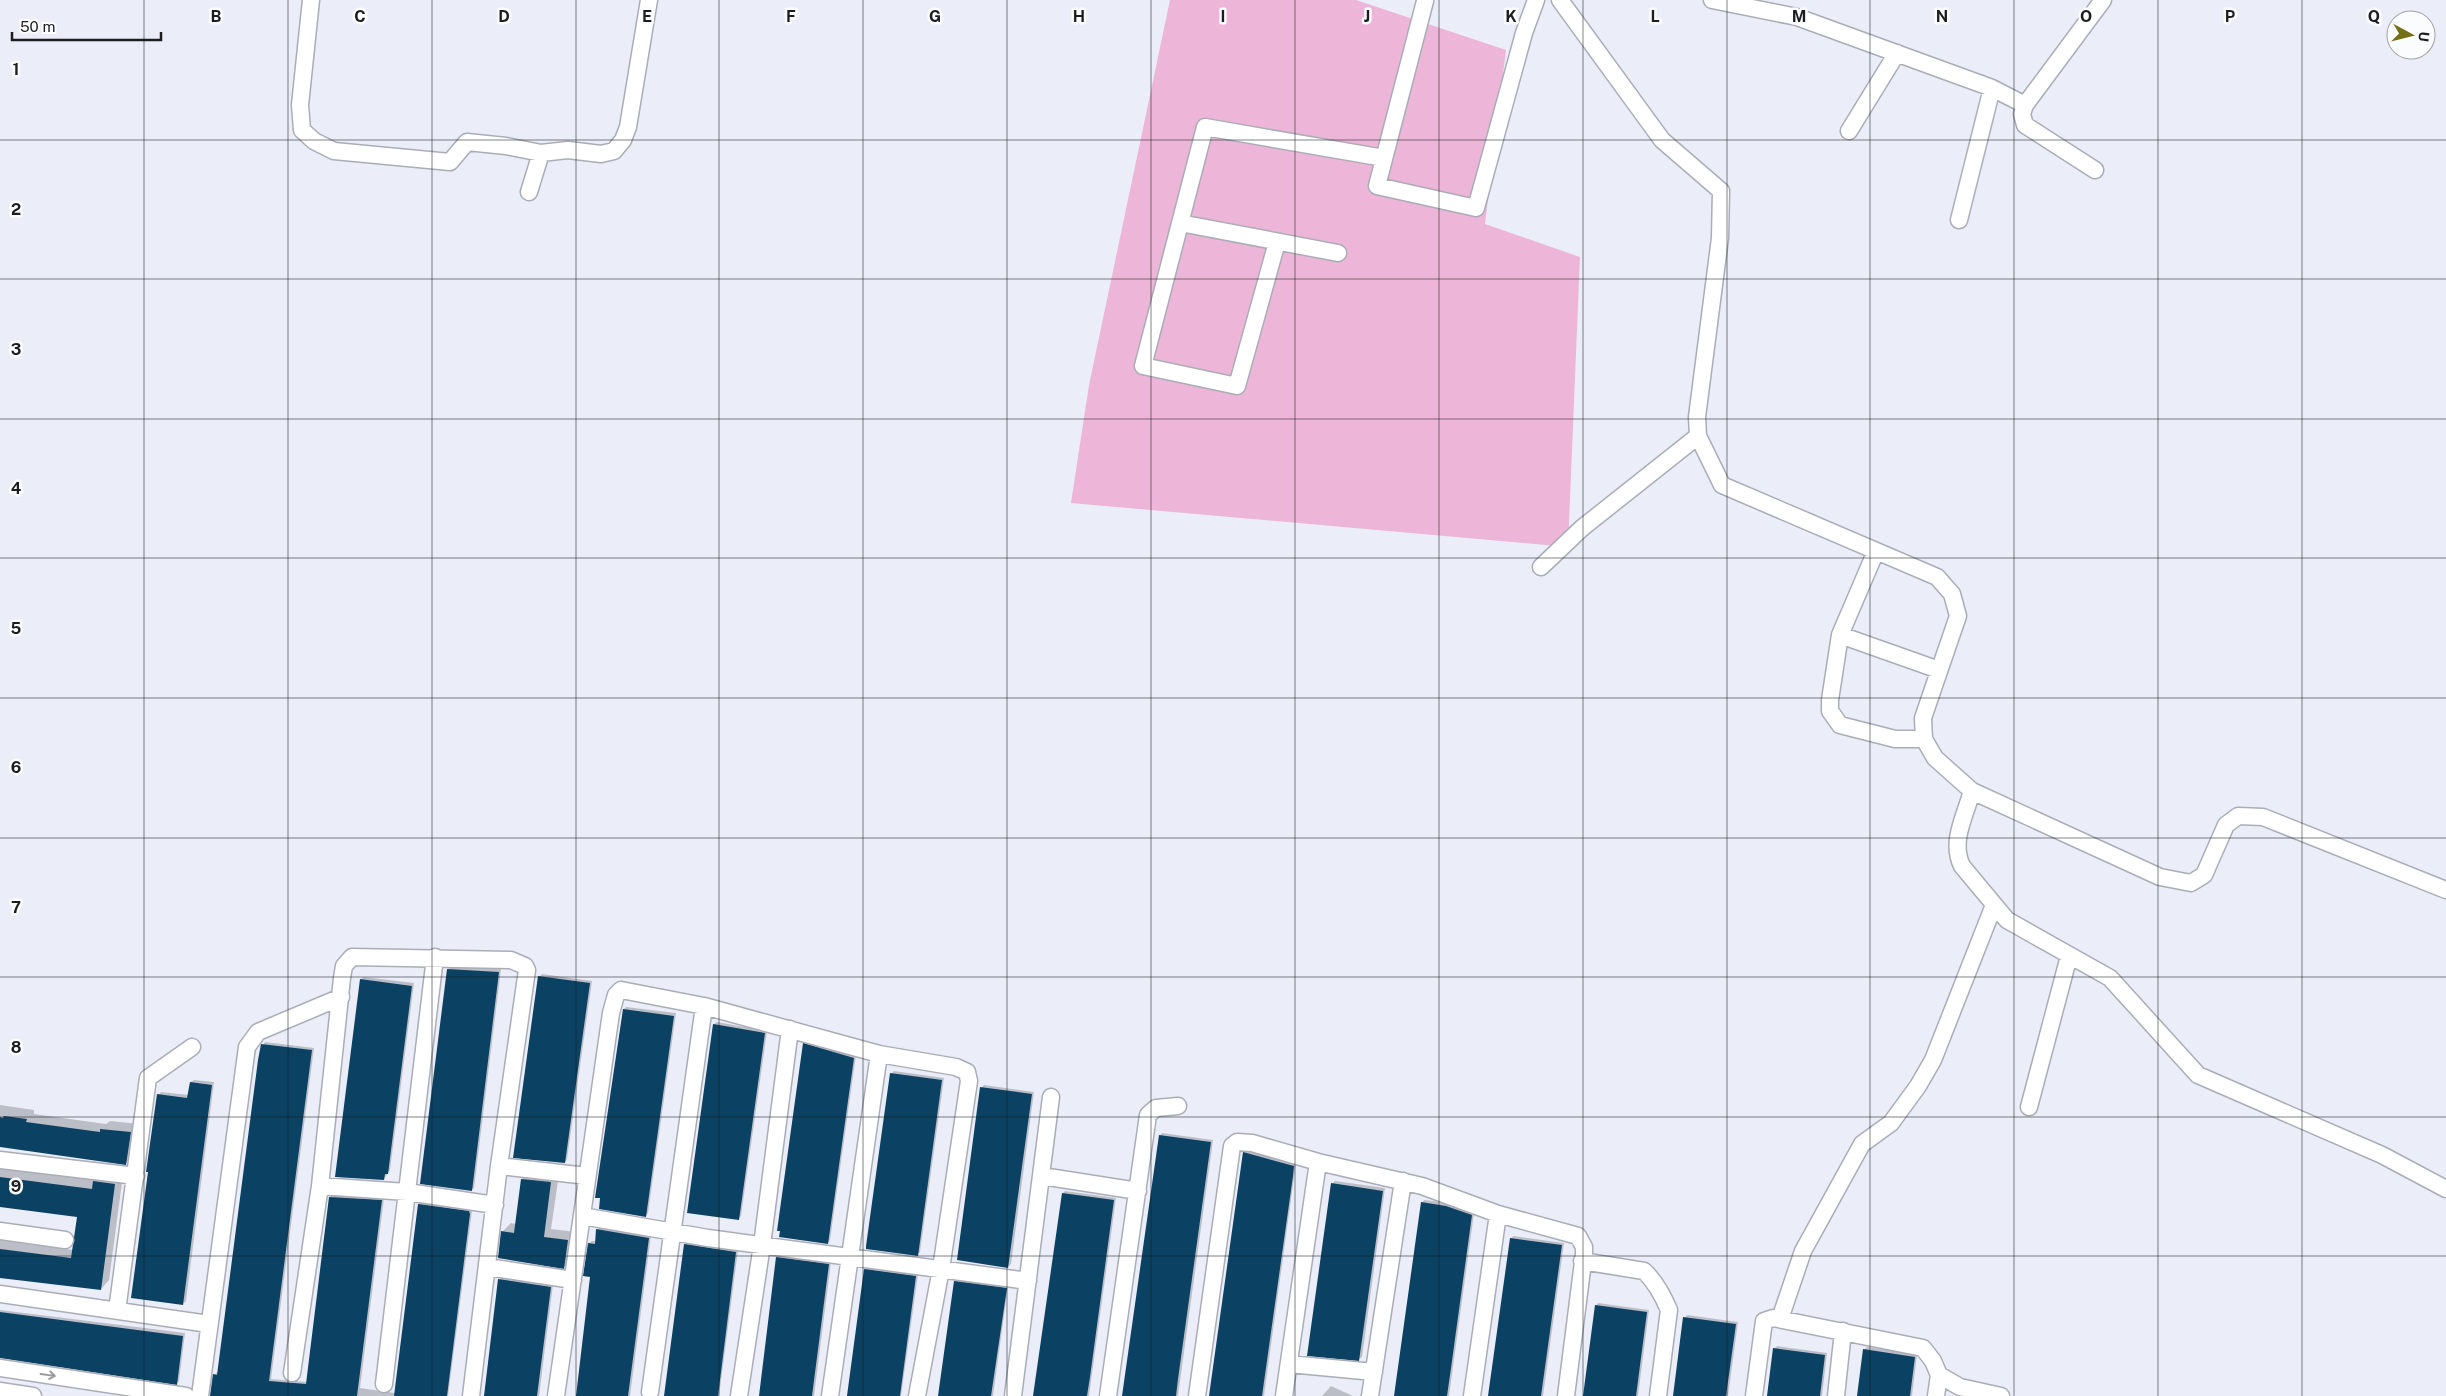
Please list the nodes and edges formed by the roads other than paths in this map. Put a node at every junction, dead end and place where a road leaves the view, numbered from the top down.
1 (312, 0) edge
2 (649, 0) edge
3 (1536, 0) edge
4 (1560, 0) edge
5 (1712, 0) edge
6 (2103, 0) edge
7 (1425, 1) edge
8 (1897, 53) junction
9 (1992, 88) junction
10 (2025, 105) junction
11 (1849, 131) dead end
12 (541, 153) junction
13 (1384, 158) junction
14 (2095, 170) dead end
15 (529, 192) dead end
16 (1959, 220) dead end
17 (1180, 223) junction
18 (1277, 242) junction
19 (1338, 253) dead end
20 (1698, 436) junction
21 (1876, 551) junction
22 (1542, 567) dead end
23 (1840, 635) junction
24 (1939, 670) junction
25 (1924, 739) junction
26 (1972, 791) junction
27 (2446, 890) edge
28 (1994, 905) junction
29 (2069, 956) junction
30 (435, 957) junction
31 (341, 997) junction
32 (704, 1006) junction
33 (790, 1029) junction
34 (192, 1047) dead end
35 (879, 1054) junction
36 (1051, 1096) dead end
37 (1178, 1106) dead end
38 (2028, 1107) dead end
39 (0, 1160) edge
40 (1318, 1162) junction
41 (499, 1166) junction
42 (136, 1176) junction
43 (587, 1176) junction
44 (1042, 1176) junction
45 (1403, 1181) junction
46 (320, 1186) junction
47 (2446, 1189) edge
48 (1138, 1191) junction
49 (406, 1192) junction
50 (495, 1204) junction
51 (1498, 1214) junction
52 (582, 1216) junction
53 (0, 1231) edge
54 (671, 1231) junction
55 (65, 1240) dead end
56 (762, 1245) junction
57 (850, 1257) junction
58 (1582, 1261) junction
59 (488, 1266) junction
60 (941, 1269) junction
61 (573, 1280) junction
62 (1028, 1281) junction
63 (0, 1294) edge
64 (117, 1311) junction
65 (1780, 1319) junction
66 (208, 1324) junction
67 (1843, 1331) junction
68 (1289, 1364) junction
69 (0, 1368) edge
70 (1374, 1372) junction
71 (292, 1373) dead end
72 (1939, 1375) junction
73 (384, 1384) dead end
74 (0, 1391) edge
75 (650, 1392) dead end
76 (33, 1396) edge
77 (186, 1396) edge
78 (200, 1396) edge
79 (471, 1396) edge
80 (556, 1396) edge
81 (739, 1396) edge
82 (830, 1396) edge
83 (917, 1396) edge
84 (1013, 1396) edge
85 (1108, 1396) edge
86 (1197, 1396) edge
87 (1284, 1396) edge
88 (1370, 1396) edge
89 (1472, 1396) edge
90 (1566, 1396) edge
91 (1658, 1396) edge
92 (1754, 1396) edge
93 (1836, 1396) edge
94 (1936, 1396) edge
95 (2001, 1396) edge

1 - 12 street
2 - 12 street
3 - 13 street
4 - 20 street
5 - 8 street
6 - 10 street
7 - 13 street
8 - 9 street
8 - 11 street
9 - 10 street
9 - 16 street
10 - 14 street
12 - 15 street
13 - 17 street
17 - 18 street
17 - 18 street
18 - 19 street
20 - 21 street
20 - 22 street
21 - 23 street
21 - 24 street
23 - 24 street
23 - 25 street
24 - 25 street
25 - 26 street
26 - 27 street
26 - 28 street
28 - 29 street
28 - 65 street
29 - 38 street
29 - 47 street
30 - 31 street
30 - 41 street
30 - 49 street
31 - 46 street
31 - 66 street
32 - 33 street
32 - 43 street
32 - 54 street
33 - 35 street
33 - 56 street
34 - 42 street
35 - 57 street
35 - 60 street
36 - 44 street
37 - 48 street
39 - 42 street
40 - 45 street
40 - 68 street
40 - 86 street
41 - 43 street
41 - 50 street
42 - 64 street
43 - 52 street
44 - 48 street
44 - 62 street
45 - 51 street
45 - 70 street
46 - 49 street
46 - 71 street
48 - 85 street
49 - 50 street
49 - 73 street
50 - 59 street
51 - 58 street
51 - 89 street
52 - 54 street
52 - 61 street
53 - 55 street
54 - 56 street
54 - 75 street
56 - 57 street
56 - 81 street
57 - 60 street
57 - 82 street
58 - 90 street
58 - 91 street
59 - 61 street
59 - 79 street
60 - 62 street
60 - 83 street
61 - 80 street
62 - 84 street
63 - 64 street
64 - 66 street
65 - 67 street
65 - 92 street
66 - 78 street
67 - 72 street
67 - 93 street
68 - 70 street
68 - 87 street
69 -> 77 street
70 - 88 street
72 - 94 street
72 - 95 street
74 - 76 street

